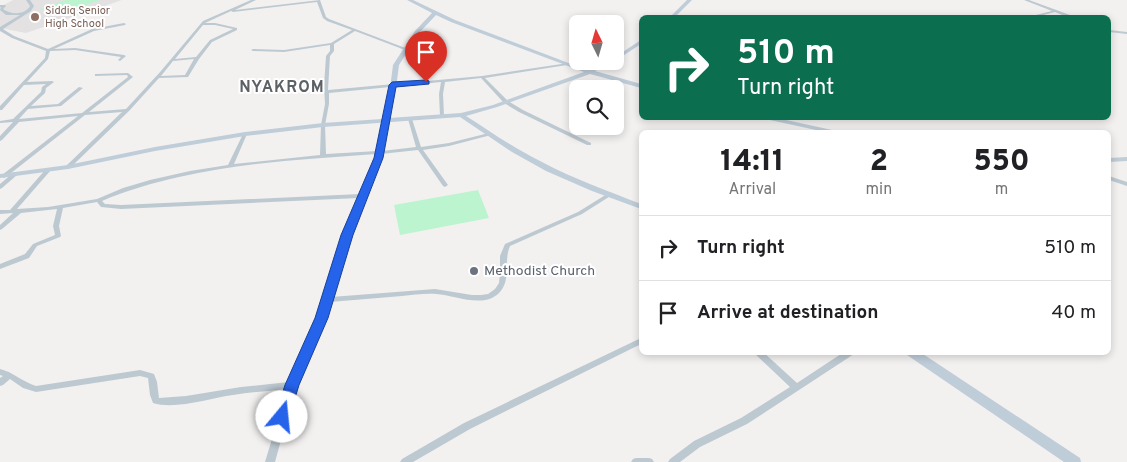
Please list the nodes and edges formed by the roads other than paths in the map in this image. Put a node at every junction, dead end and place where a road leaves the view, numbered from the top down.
1 (28, 0) edge
2 (254, 0) edge
3 (408, 0) edge
4 (690, 0) edge
5 (1026, 0) edge
6 (318, 1) edge
7 (0, 6) edge
8 (230, 10) junction
9 (1056, 11) junction
10 (25, 14) junction
11 (434, 14) junction
12 (674, 15) edge
13 (1038, 15) edge
14 (1066, 15) edge
15 (124, 24) dead end
16 (202, 24) junction
17 (0, 29) edge
18 (353, 31) junction
19 (1111, 31) edge
20 (1127, 33) edge
21 (639, 43) edge
22 (332, 44) junction
23 (406, 49) junction
24 (48, 50) junction
25 (253, 50) dead end
26 (624, 53) edge
27 (197, 58) junction
28 (120, 60) dead end
29 (173, 60) junction
30 (567, 64) junction
31 (593, 70) edge
32 (589, 72) junction
33 (96, 75) dead end
34 (158, 77) junction
35 (482, 77) junction
36 (443, 81) junction
37 (23, 84) junction
38 (392, 85) junction
39 (639, 85) edge
40 (81, 88) dead end
41 (326, 92) junction
42 (506, 102) junction
43 (27, 108) junction
44 (0, 109) edge
45 (127, 110) junction
46 (83, 114) junction
47 (461, 115) junction
48 (442, 116) junction
49 (410, 119) junction
50 (16, 120) junction
51 (385, 120) junction
52 (779, 120) edge
53 (0, 122) edge
54 (323, 125) junction
55 (823, 130) edge
56 (245, 134) junction
57 (489, 134) junction
58 (0, 139) edge
59 (588, 144) dead end
60 (419, 148) junction
61 (379, 153) junction
62 (323, 156) junction
63 (1127, 159) edge
64 (1111, 160) edge
65 (230, 166) junction
66 (68, 167) junction
67 (48, 170) junction
68 (15, 174) junction
69 (2, 176) edge
70 (1111, 179) edge
71 (1127, 184) edge
72 (445, 185) dead end
73 (0, 187) edge
74 (609, 195) junction
75 (362, 196) junction
76 (99, 200) junction
77 (639, 205) edge
78 (60, 207) junction
79 (18, 211) junction
80 (0, 212) edge
81 (11, 212) junction
82 (0, 228) edge
83 (0, 267) edge
84 (327, 300) junction
85 (639, 342) edge
86 (760, 355) edge
87 (846, 355) edge
88 (915, 355) edge
89 (4, 373) edge
90 (0, 383) edge
91 (292, 385) junction
92 (796, 387) junction
93 (270, 462) edge
94 (405, 462) edge
95 (636, 462) edge
96 (649, 462) edge
97 (673, 462) edge
98 (1075, 462) edge

1 - 10 street
2 - 8 street
3 - 11 street
4 - 12 street
5 - 9 street
6 - 8 street
6 - 18 street
7 - 10 street
8 - 16 street
9 - 13 street
9 - 14 street
10 - 17 street
11 - 23 street
11 - 30 street
15 - 24 street
16 - 27 street
16 - 29 street
17 - 24 street
18 - 22 street
18 - 23 street
19 - 20 street
21 - 26 street
22 - 25 street
22 - 41 street
23 - 38 street
24 - 28 street
24 - 37 street
27 - 29 street
27 - 34 street
29 - 34 street
30 - 32 street
30 - 35 street
31 - 32 street
32 - 39 street
32 - 42 street
33 - 46 street
34 - 45 street
35 - 36 street
35 - 42 street
36 - 38 street
36 - 48 street
37 - 43 street
37 - 44 street
38 - 41 street
38 - 51 street
40 - 43 street
41 - 54 street
42 - 47 street
42 - 59 street
43 - 50 street
45 - 46 street
45 - 66 street
46 - 50 street
46 - 69 street
47 - 48 street
47 - 57 street
48 - 49 street
49 - 51 street
49 - 60 street
50 - 53 street
50 - 58 street
51 - 54 street
51 - 61 street
52 - 55 street
54 - 56 street
54 - 62 street
56 - 65 street
56 - 66 street
57 - 60 street
57 - 74 street
60 - 61 street
60 - 72 street
61 - 62 street
61 - 75 street
62 - 65 street
63 - 64 street
65 - 76 street
66 - 67 street
67 - 68 street
67 - 81 street
68 - 69 street
68 - 73 street
70 - 71 street
74 - 77 street
74 - 84 street
75 - 76 street
75 - 84 street
76 - 78 street
78 - 79 street
78 - 83 street
79 - 81 street
79 - 82 street
80 - 81 street
84 - 91 street
85 - 94 street
86 - 92 street
87 - 92 street
88 - 98 street
89 - 90 street
89 - 91 street
91 - 93 street
92 - 97 street
95 - 96 street

